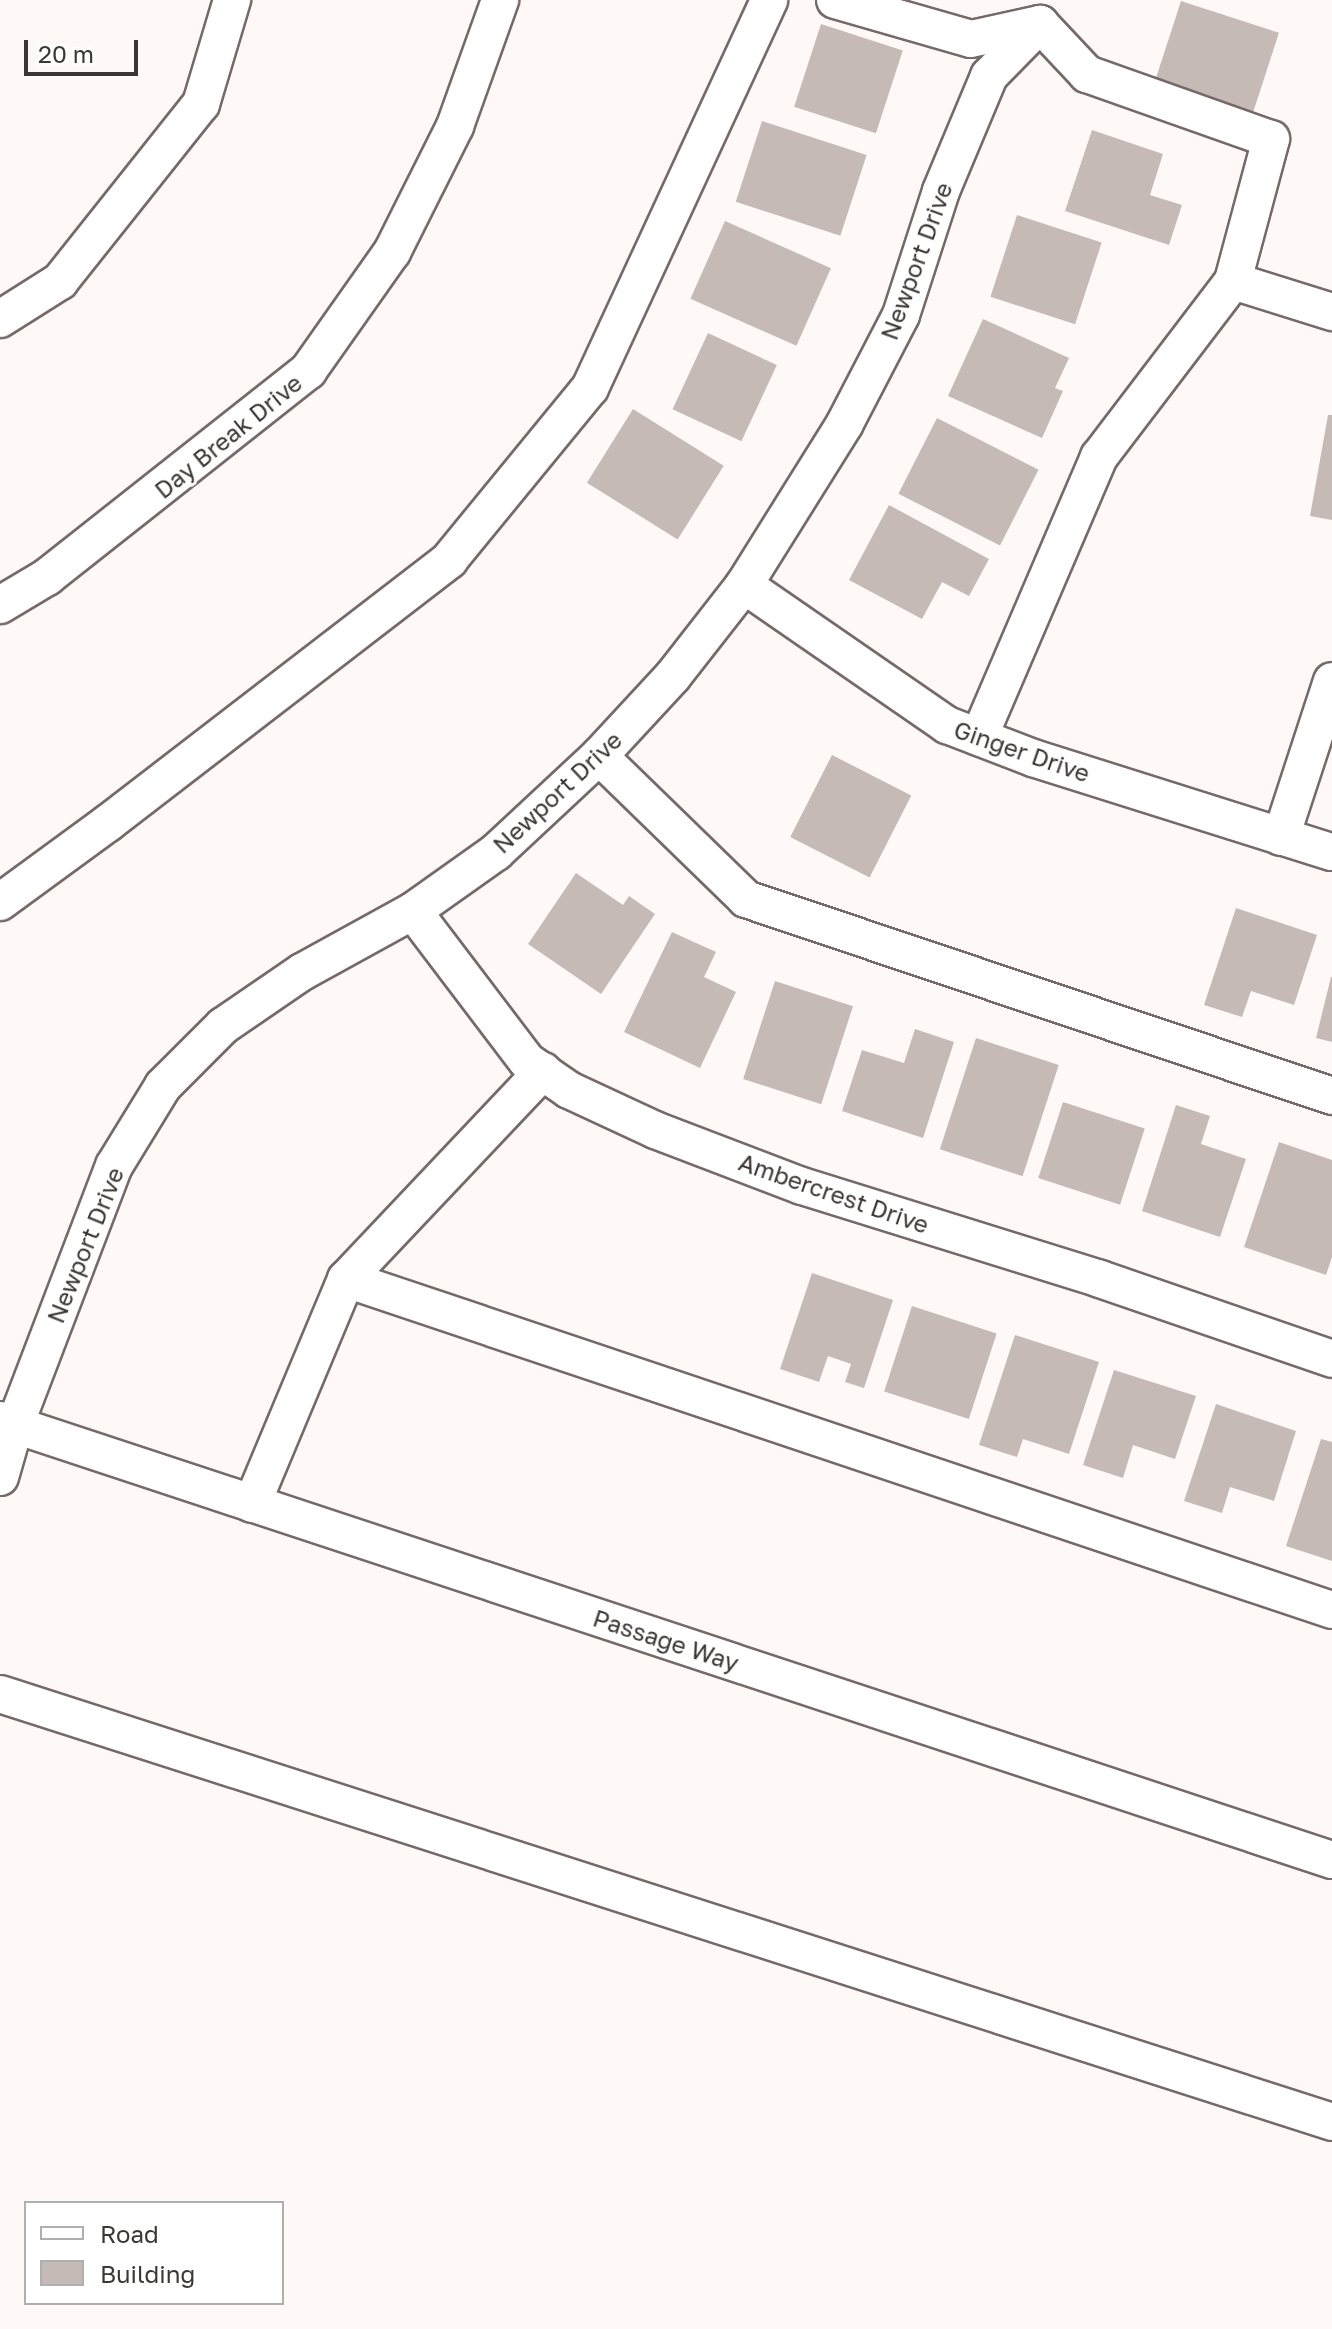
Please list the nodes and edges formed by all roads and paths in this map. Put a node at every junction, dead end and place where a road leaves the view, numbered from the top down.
1 (232, 0) edge
2 (500, 0) edge
3 (769, 0) edge
4 (835, 0) edge
5 (1040, 24) junction
6 (1233, 281) junction
7 (1332, 312) edge
8 (0, 319) edge
9 (744, 585) junction
10 (0, 605) edge
11 (1332, 681) edge
12 (979, 737) junction
13 (599, 756) junction
14 (1281, 837) junction
15 (1332, 852) edge
16 (0, 902) edge
17 (413, 911) junction
18 (543, 1071) junction
19 (1332, 1096) edge
20 (346, 1279) junction
21 (1332, 1359) edge
22 (8, 1423) edge
23 (0, 1477) edge
24 (252, 1504) junction
25 (1332, 1610) edge
26 (0, 1694) edge
27 (1332, 1860) edge
28 (1332, 2122) edge

1 - 8 street
2 - 10 street, Day Break Drive
3 - 16 street
4 - 5 street
5 - 6 street
5 - 9 street, Newport Drive
6 - 7 street
6 - 12 street
9 - 12 street, Ginger Drive
9 - 13 street, Newport Drive
11 - 14 street
12 - 14 street, Ginger Drive
13 - 17 street, Newport Drive
13 - 19 street
14 - 15 street, Ginger Drive
17 - 18 street, Ambercrest Drive
17 - 22 street, Newport Drive
18 - 20 street
18 - 21 street, Ambercrest Drive
20 - 24 street
20 - 25 street
22 - 23 street, Newport Drive
22 - 24 street, Passage Way
24 - 27 street, Passage Way
26 - 28 street

